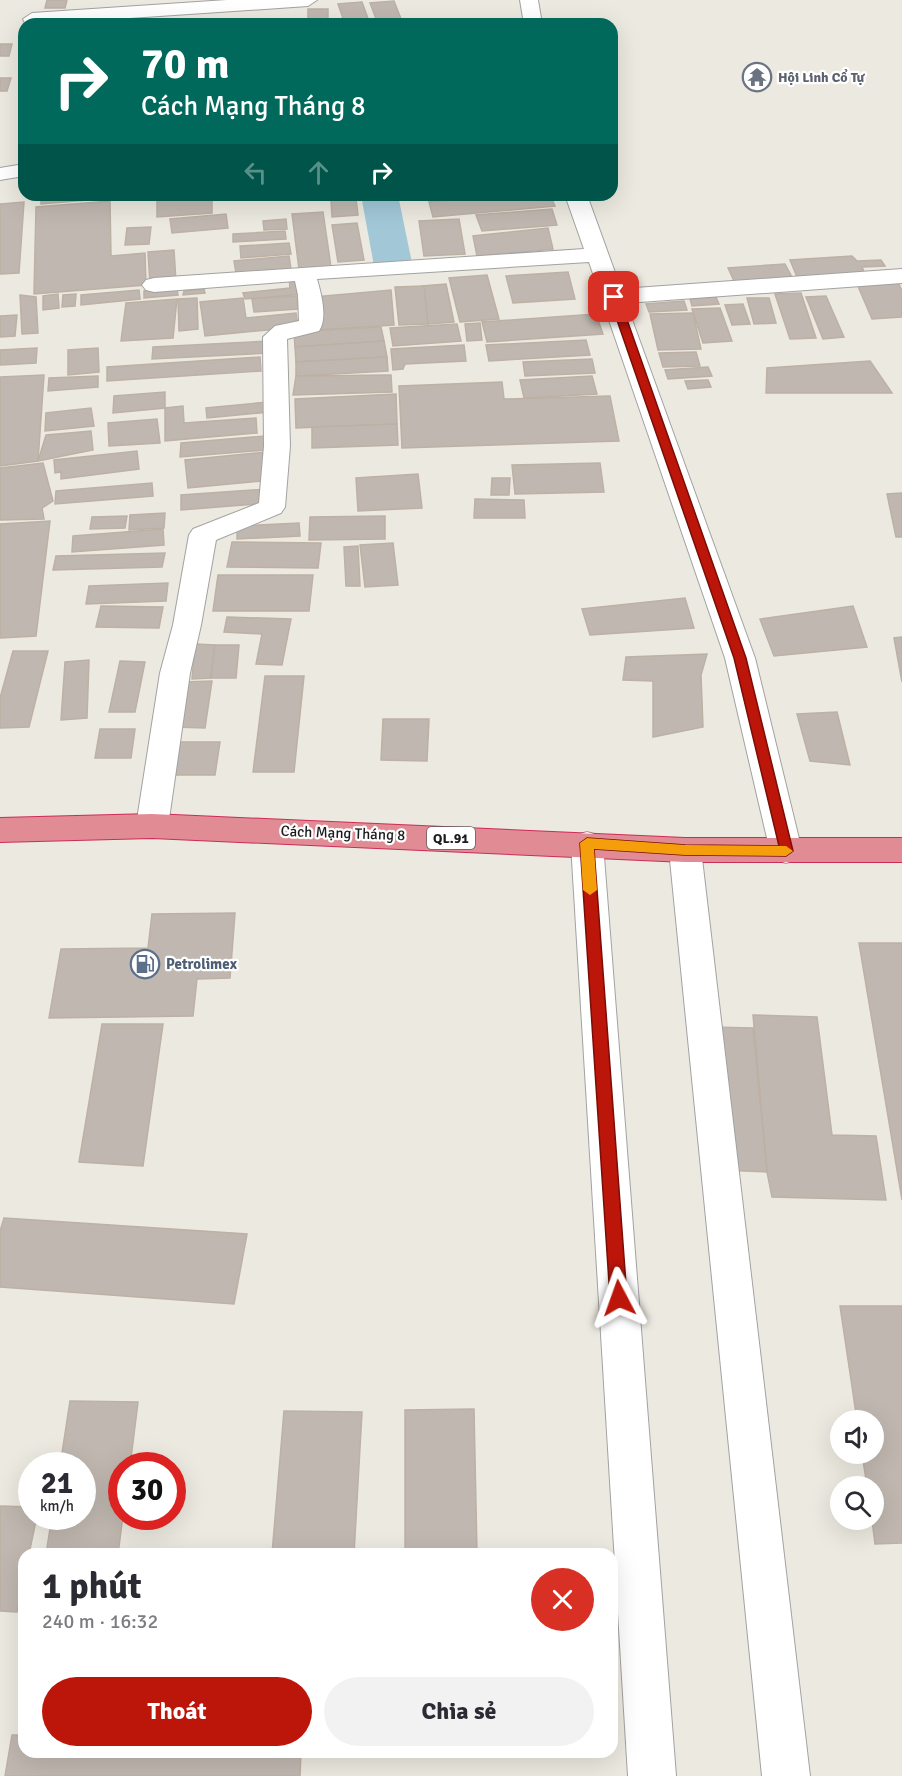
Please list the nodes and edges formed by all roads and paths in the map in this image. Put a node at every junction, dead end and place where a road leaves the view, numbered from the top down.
1 (308, 0) edge
2 (529, 0) edge
3 (47, 18) edge
4 (532, 18) edge
5 (18, 171) edge
6 (0, 174) edge
7 (578, 201) edge
8 (599, 255) junction
9 (304, 273) junction
10 (902, 276) edge
11 (154, 285) dead end
12 (614, 297) junction
13 (152, 826) junction
14 (0, 830) edge
15 (587, 843) junction
16 (685, 850) junction
17 (902, 850) edge
18 (786, 851) junction
19 (652, 1776) edge
20 (786, 1776) edge

1 - 3 street
2 - 4 street
5 - 6 street
7 - 8 street
8 - 9 street
8 - 12 street
9 - 11 street
9 - 13 street
10 - 12 street
12 - 18 street
13 - 14 highway, Cách Mạng Tháng 8 / QL.91
13 - 15 highway, Cách Mạng Tháng 8 / QL.91
15 - 16 highway, Cách Mạng Tháng 8 / QL.91
15 - 19 street
16 - 18 highway, Cách Mạng Tháng 8 / QL.91
16 - 20 street
17 - 18 highway, Cách Mạng Tháng 8 / QL.91

